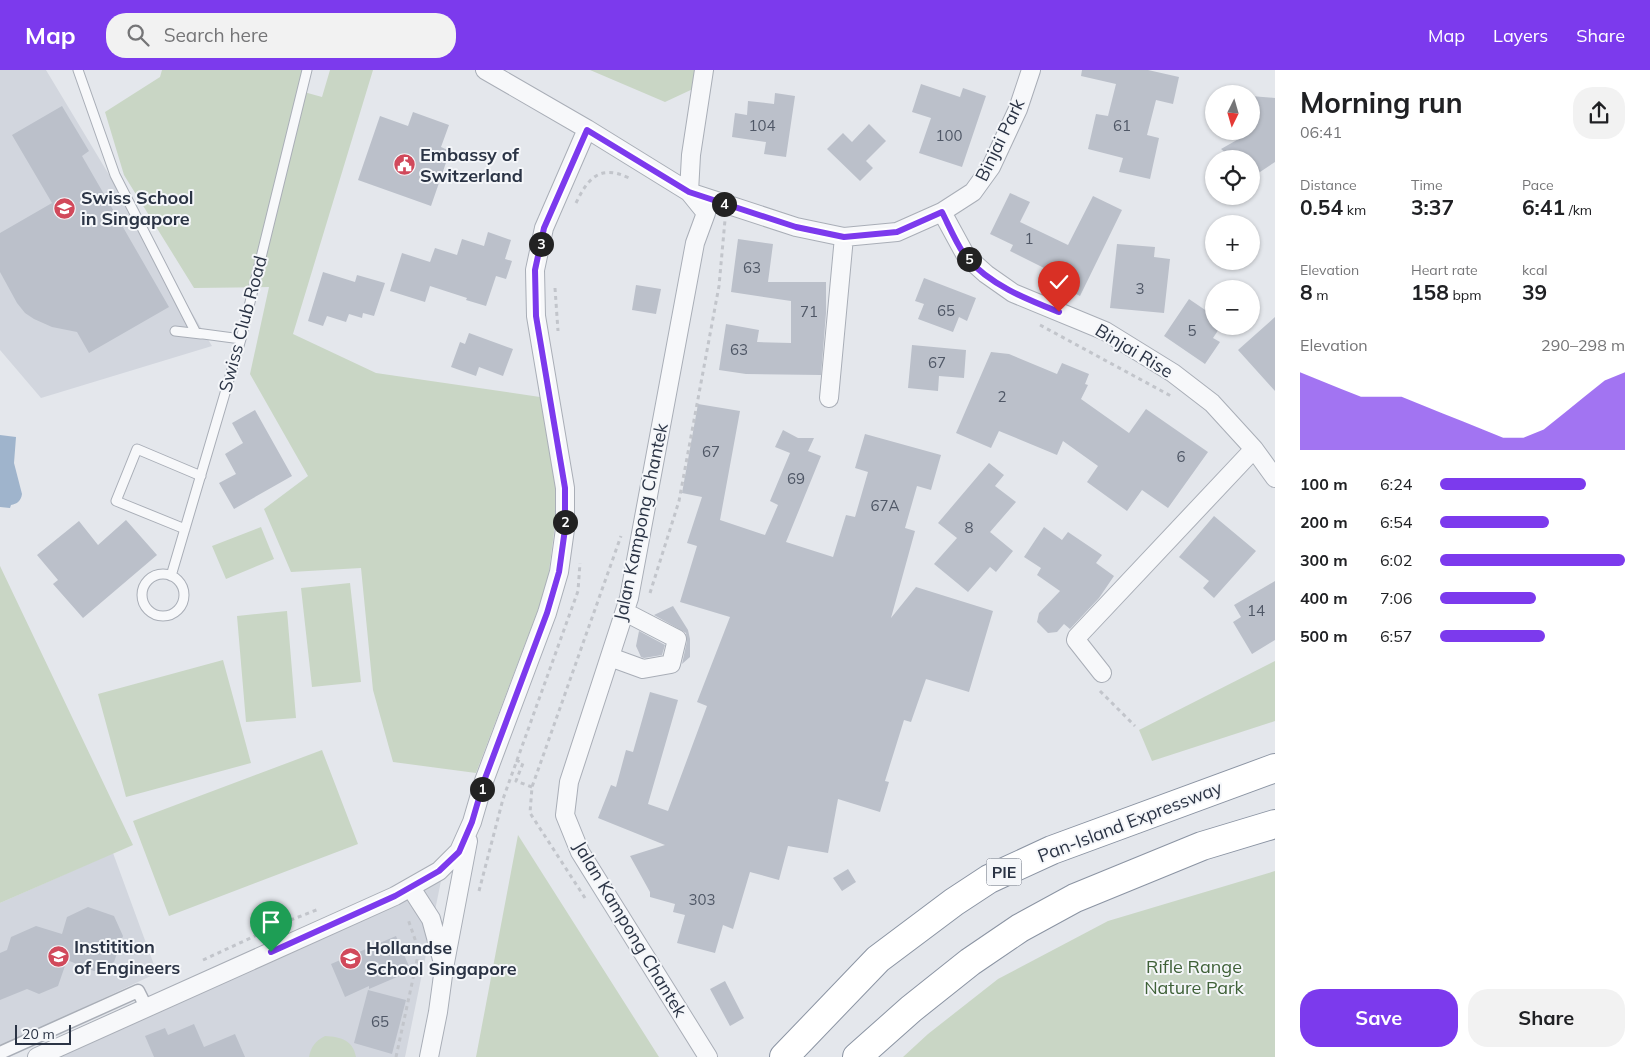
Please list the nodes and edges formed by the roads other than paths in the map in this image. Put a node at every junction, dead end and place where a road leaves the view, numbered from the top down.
1 (78, 70) edge
2 (308, 70) edge
3 (485, 70) edge
4 (704, 70) edge
5 (1031, 70) edge
6 (587, 130) junction
7 (689, 192) junction
8 (942, 212) junction
9 (844, 237) junction
10 (175, 331) dead end
11 (241, 339) junction
12 (829, 398) dead end
13 (1254, 448) junction
14 (201, 476) junction
15 (1275, 478) edge
16 (185, 529) junction
17 (171, 576) junction
18 (625, 612) junction
19 (610, 657) junction
20 (1099, 680) road end
21 (1275, 768) edge
22 (472, 822) junction
23 (1275, 824) edge
24 (403, 892) junction
25 (444, 968) junction
26 (146, 1007) junction
27 (0, 1053) edge
28 (36, 1057) edge
29 (429, 1057) edge
30 (708, 1057) edge
31 (784, 1057) edge
32 (857, 1057) edge

1 - 11 lane
2 - 11 lane, Swiss Club Road
3 - 6 street
4 - 7 street
5 - 8 street, Binjai Park
6 - 7 street
6 - 22 street
7 - 9 street, Binjai Park
7 - 18 street, Jalan Kampong Chantek
8 - 9 street, Binjai Park
8 - 13 street, Binjai Rise
9 - 12 street
10 - 11 lane
11 - 14 lane, Swiss Club Road
13 - 15 street, Binjai Rise
13 - 20 street
14 - 16 lane, Swiss Club Road
14 - 16 lane
16 - 17 lane, Swiss Club Road
17 - 17 lane
18 - 19 street, Jalan Kampong Chantek
18 - 19 street
19 - 30 street, Jalan Kampong Chantek
21 - 31 highway, Pan-Island Expressway / PIE
22 - 24 street
22 - 25 street
23 - 32 highway
24 - 25 street
24 - 26 street
25 - 29 street
26 - 27 street
26 - 28 street

